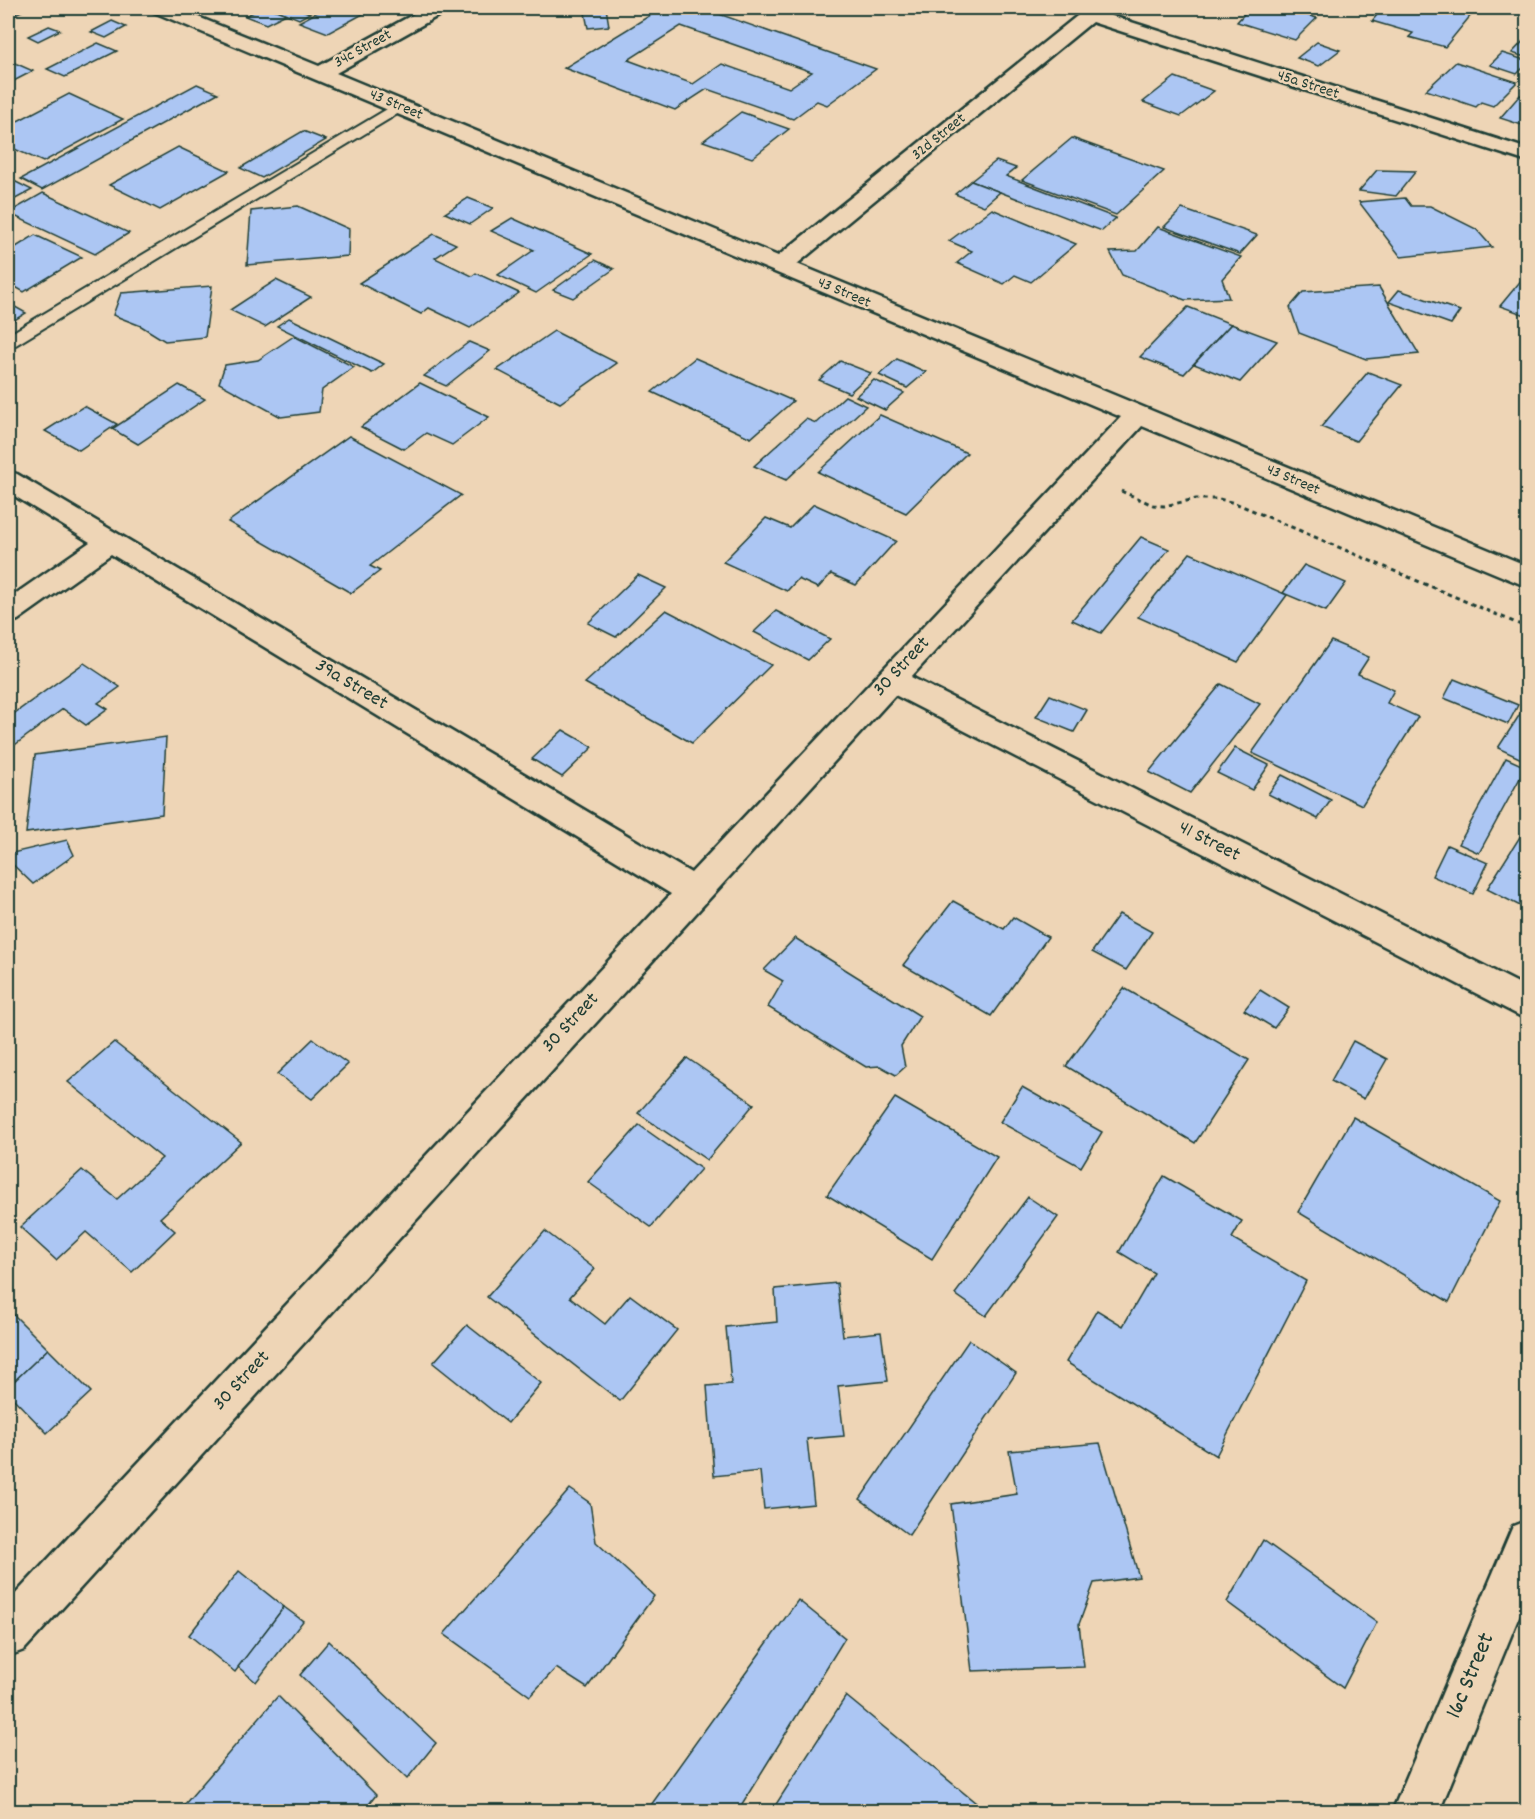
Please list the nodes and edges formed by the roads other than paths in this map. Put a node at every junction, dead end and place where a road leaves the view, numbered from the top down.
1 (161, 8) edge
2 (438, 8) edge
3 (1094, 11) edge
4 (320, 74) junction
5 (399, 107) junction
6 (1527, 156) edge
7 (780, 266) junction
8 (8, 342) edge
9 (1138, 415) junction
10 (8, 480) edge
11 (110, 541) junction
12 (1527, 577) edge
13 (8, 613) edge
14 (891, 680) junction
15 (694, 891) junction
16 (1527, 1005) edge
17 (1527, 1541) edge
18 (8, 1634) edge
19 (1415, 1812) edge

1 - 4 street, 43 Street
2 - 4 street, 34c Street
3 - 6 street, 45a Street
3 - 7 street, 32d Street
4 - 5 street, 43 Street
5 - 7 street, 43 Street
5 - 8 lane
7 - 9 street, 43 Street
9 - 12 street, 43 Street
9 - 14 street, 30 Street
10 - 11 street, 39a Street
11 - 13 street
11 - 15 street, 39a Street
14 - 15 street, 30 Street
14 - 16 street, 41 Street
15 - 18 street, 30 Street
17 - 19 street, 16c Street

